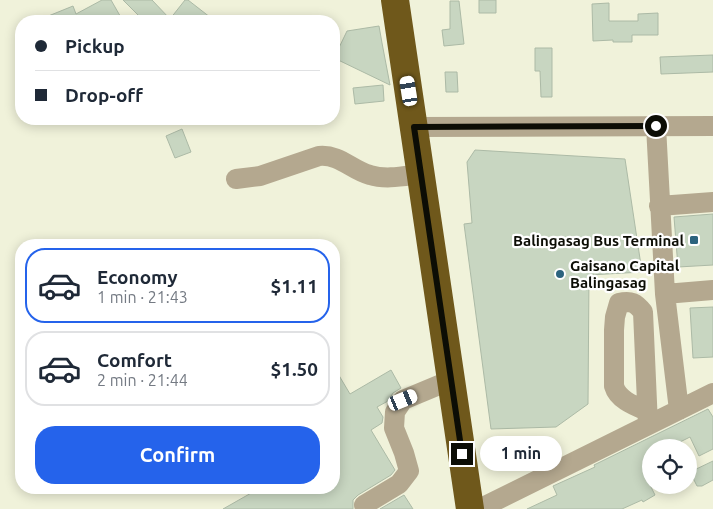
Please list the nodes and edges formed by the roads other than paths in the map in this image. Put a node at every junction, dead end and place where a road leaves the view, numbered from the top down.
1 (395, 0) edge
2 (656, 126) junction
3 (713, 126) edge
4 (414, 127) junction
5 (421, 174) junction
6 (236, 179) dead end
7 (713, 202) edge
8 (659, 206) junction
9 (713, 290) edge
10 (665, 294) junction
11 (451, 380) junction
12 (713, 393) edge
13 (679, 410) junction
14 (648, 418) junction
15 (364, 505) dead end
16 (470, 509) edge
17 (478, 509) edge

1 - 4 highway
2 - 3 street
2 - 4 street
2 - 8 street
4 - 5 highway
5 - 6 street
5 - 11 highway
7 - 8 street
8 - 10 street
9 - 10 street
10 - 13 street
11 - 15 street
11 - 16 highway
12 - 13 street
13 - 14 street
14 - 14 street
14 - 17 street

